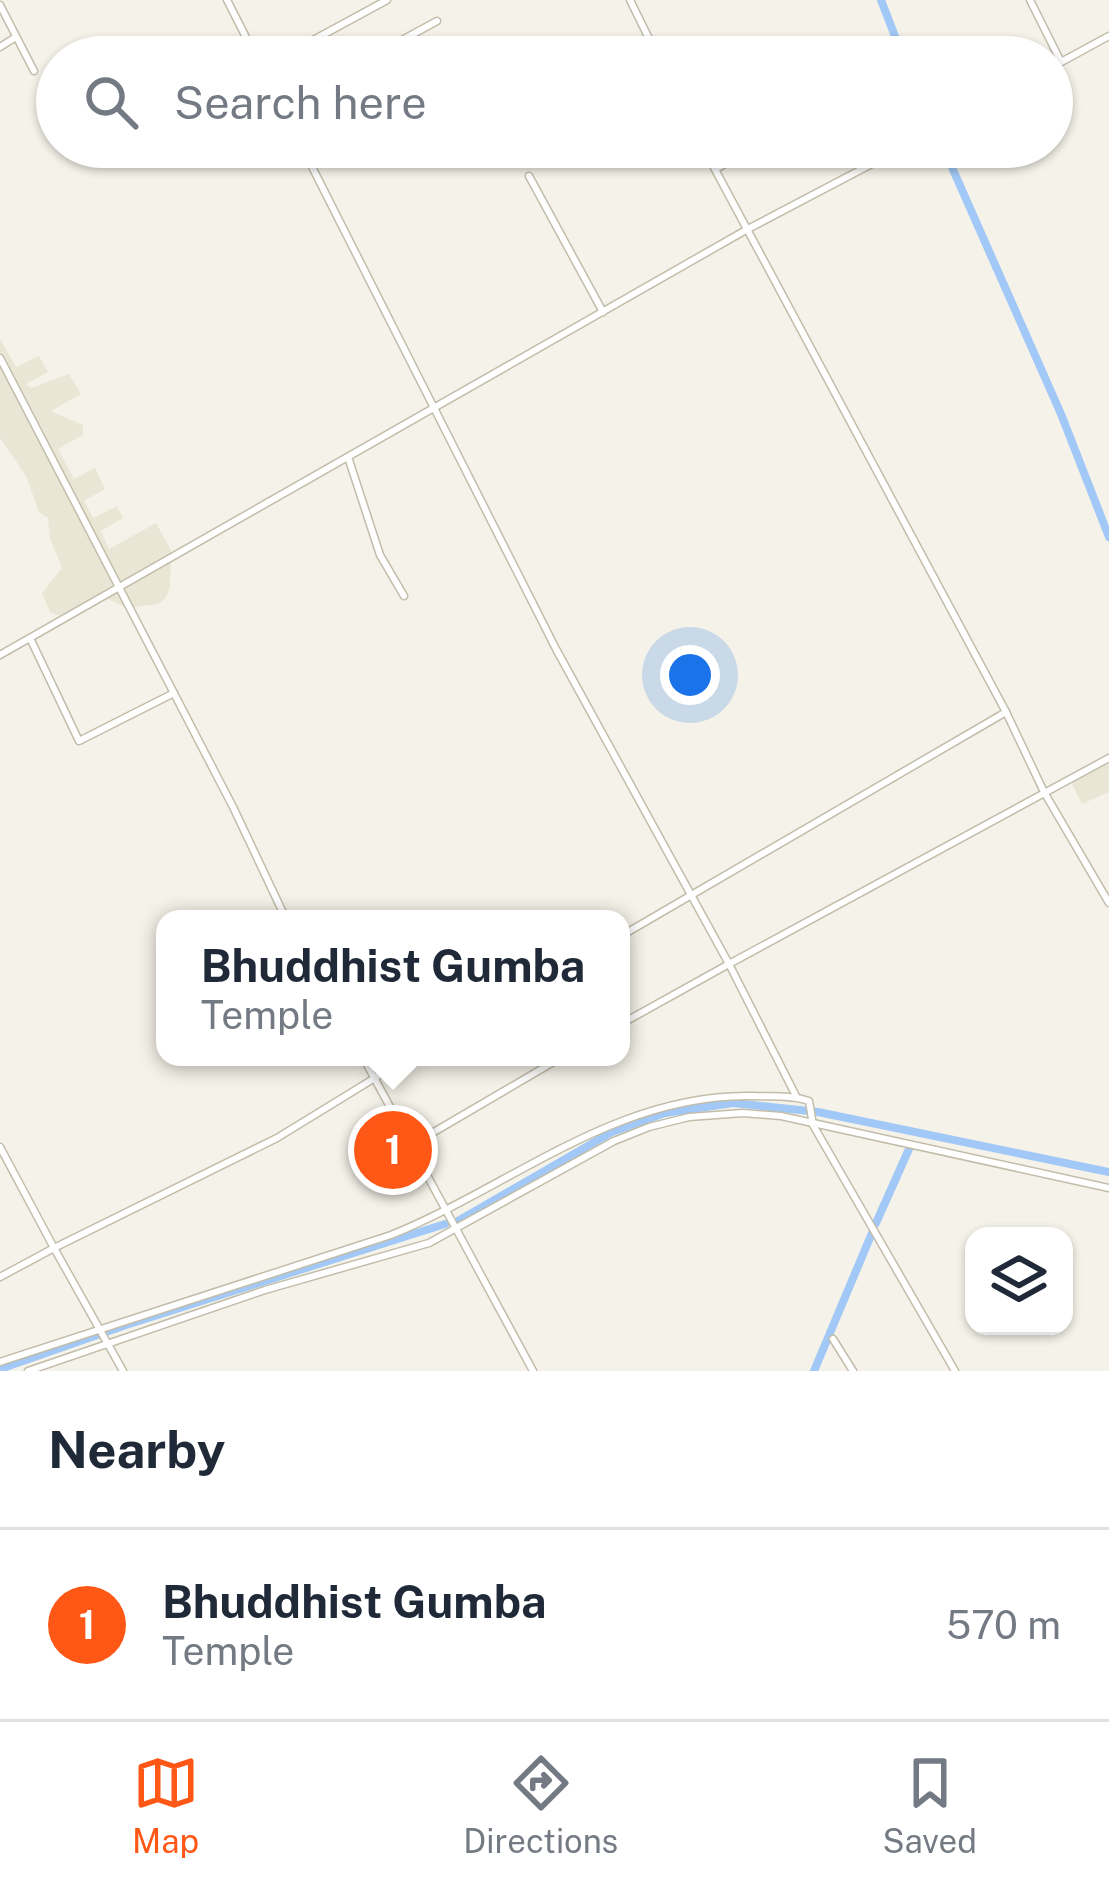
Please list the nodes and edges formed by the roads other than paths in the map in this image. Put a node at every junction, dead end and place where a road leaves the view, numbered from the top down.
1 (227, 0) edge
2 (387, 0) edge
3 (630, 0) edge
4 (1030, 0) edge
5 (0, 5) edge
6 (437, 21) dead end
7 (245, 36) edge
8 (321, 36) edge
9 (410, 36) edge
10 (648, 36) edge
11 (1048, 36) edge
12 (1109, 36) edge
13 (16, 37) junction
14 (0, 47) edge
15 (1073, 56) edge
16 (34, 71) dead end
17 (313, 168) edge
18 (718, 168) edge
19 (864, 168) edge
20 (715, 170) joint
21 (529, 176) dead end
22 (750, 228) junction
23 (603, 312) junction
24 (0, 358) edge
25 (436, 407) junction
26 (347, 457) junction
27 (119, 587) junction
28 (404, 596) dead end
29 (30, 638) junction
30 (0, 655) edge
31 (174, 693) junction
32 (1006, 712) junction
33 (1109, 758) edge
34 (1043, 792) junction
35 (690, 896) junction
36 (1109, 904) edge
37 (282, 910) edge
38 (630, 931) edge
39 (730, 964) junction
40 (630, 1019) edge
41 (368, 1066) edge
42 (393, 1066) edge
43 (547, 1066) edge
44 (373, 1077) junction
45 (797, 1097) junction
46 (812, 1121) junction
47 (410, 1146) junction
48 (0, 1147) edge
49 (1109, 1188) edge
50 (446, 1213) junction
51 (457, 1230) junction
52 (54, 1248) junction
53 (0, 1277) edge
54 (100, 1329) junction
55 (833, 1339) dead end
56 (109, 1343) junction
57 (0, 1362) edge
58 (28, 1371) edge
59 (123, 1371) edge
60 (533, 1371) edge
61 (853, 1371) edge
62 (955, 1371) edge

1 - 7 street
2 - 8 street
3 - 10 street
4 - 11 street
5 - 13 street
6 - 9 street
12 - 15 street
13 - 14 street
13 - 16 street
17 - 25 street
18 - 20 street
19 - 22 street
20 - 22 street
21 - 23 street
22 - 23 street
22 - 32 street
23 - 25 street
24 - 27 street
25 - 26 street
25 - 35 street
26 - 27 street
26 - 28 street
27 - 29 street
27 - 31 street
29 - 30 street
29 - 31 street
31 - 37 street
32 - 34 street
32 - 35 street
33 - 34 street
34 - 36 street
34 - 39 street
35 - 38 street
35 - 39 street
39 - 40 street
39 - 45 street
41 - 44 street
42 - 44 street
43 - 47 street
44 - 47 street
44 - 52 street
45 - 46 street
45 - 50 street
46 - 49 street
46 - 51 street
46 - 62 street
47 - 50 street
48 - 52 street
50 - 51 street
50 - 54 street
51 - 56 street
51 - 60 street
52 - 53 street
52 - 54 street
54 - 56 street
54 - 57 street
55 - 61 street
56 - 58 street
56 - 59 street

